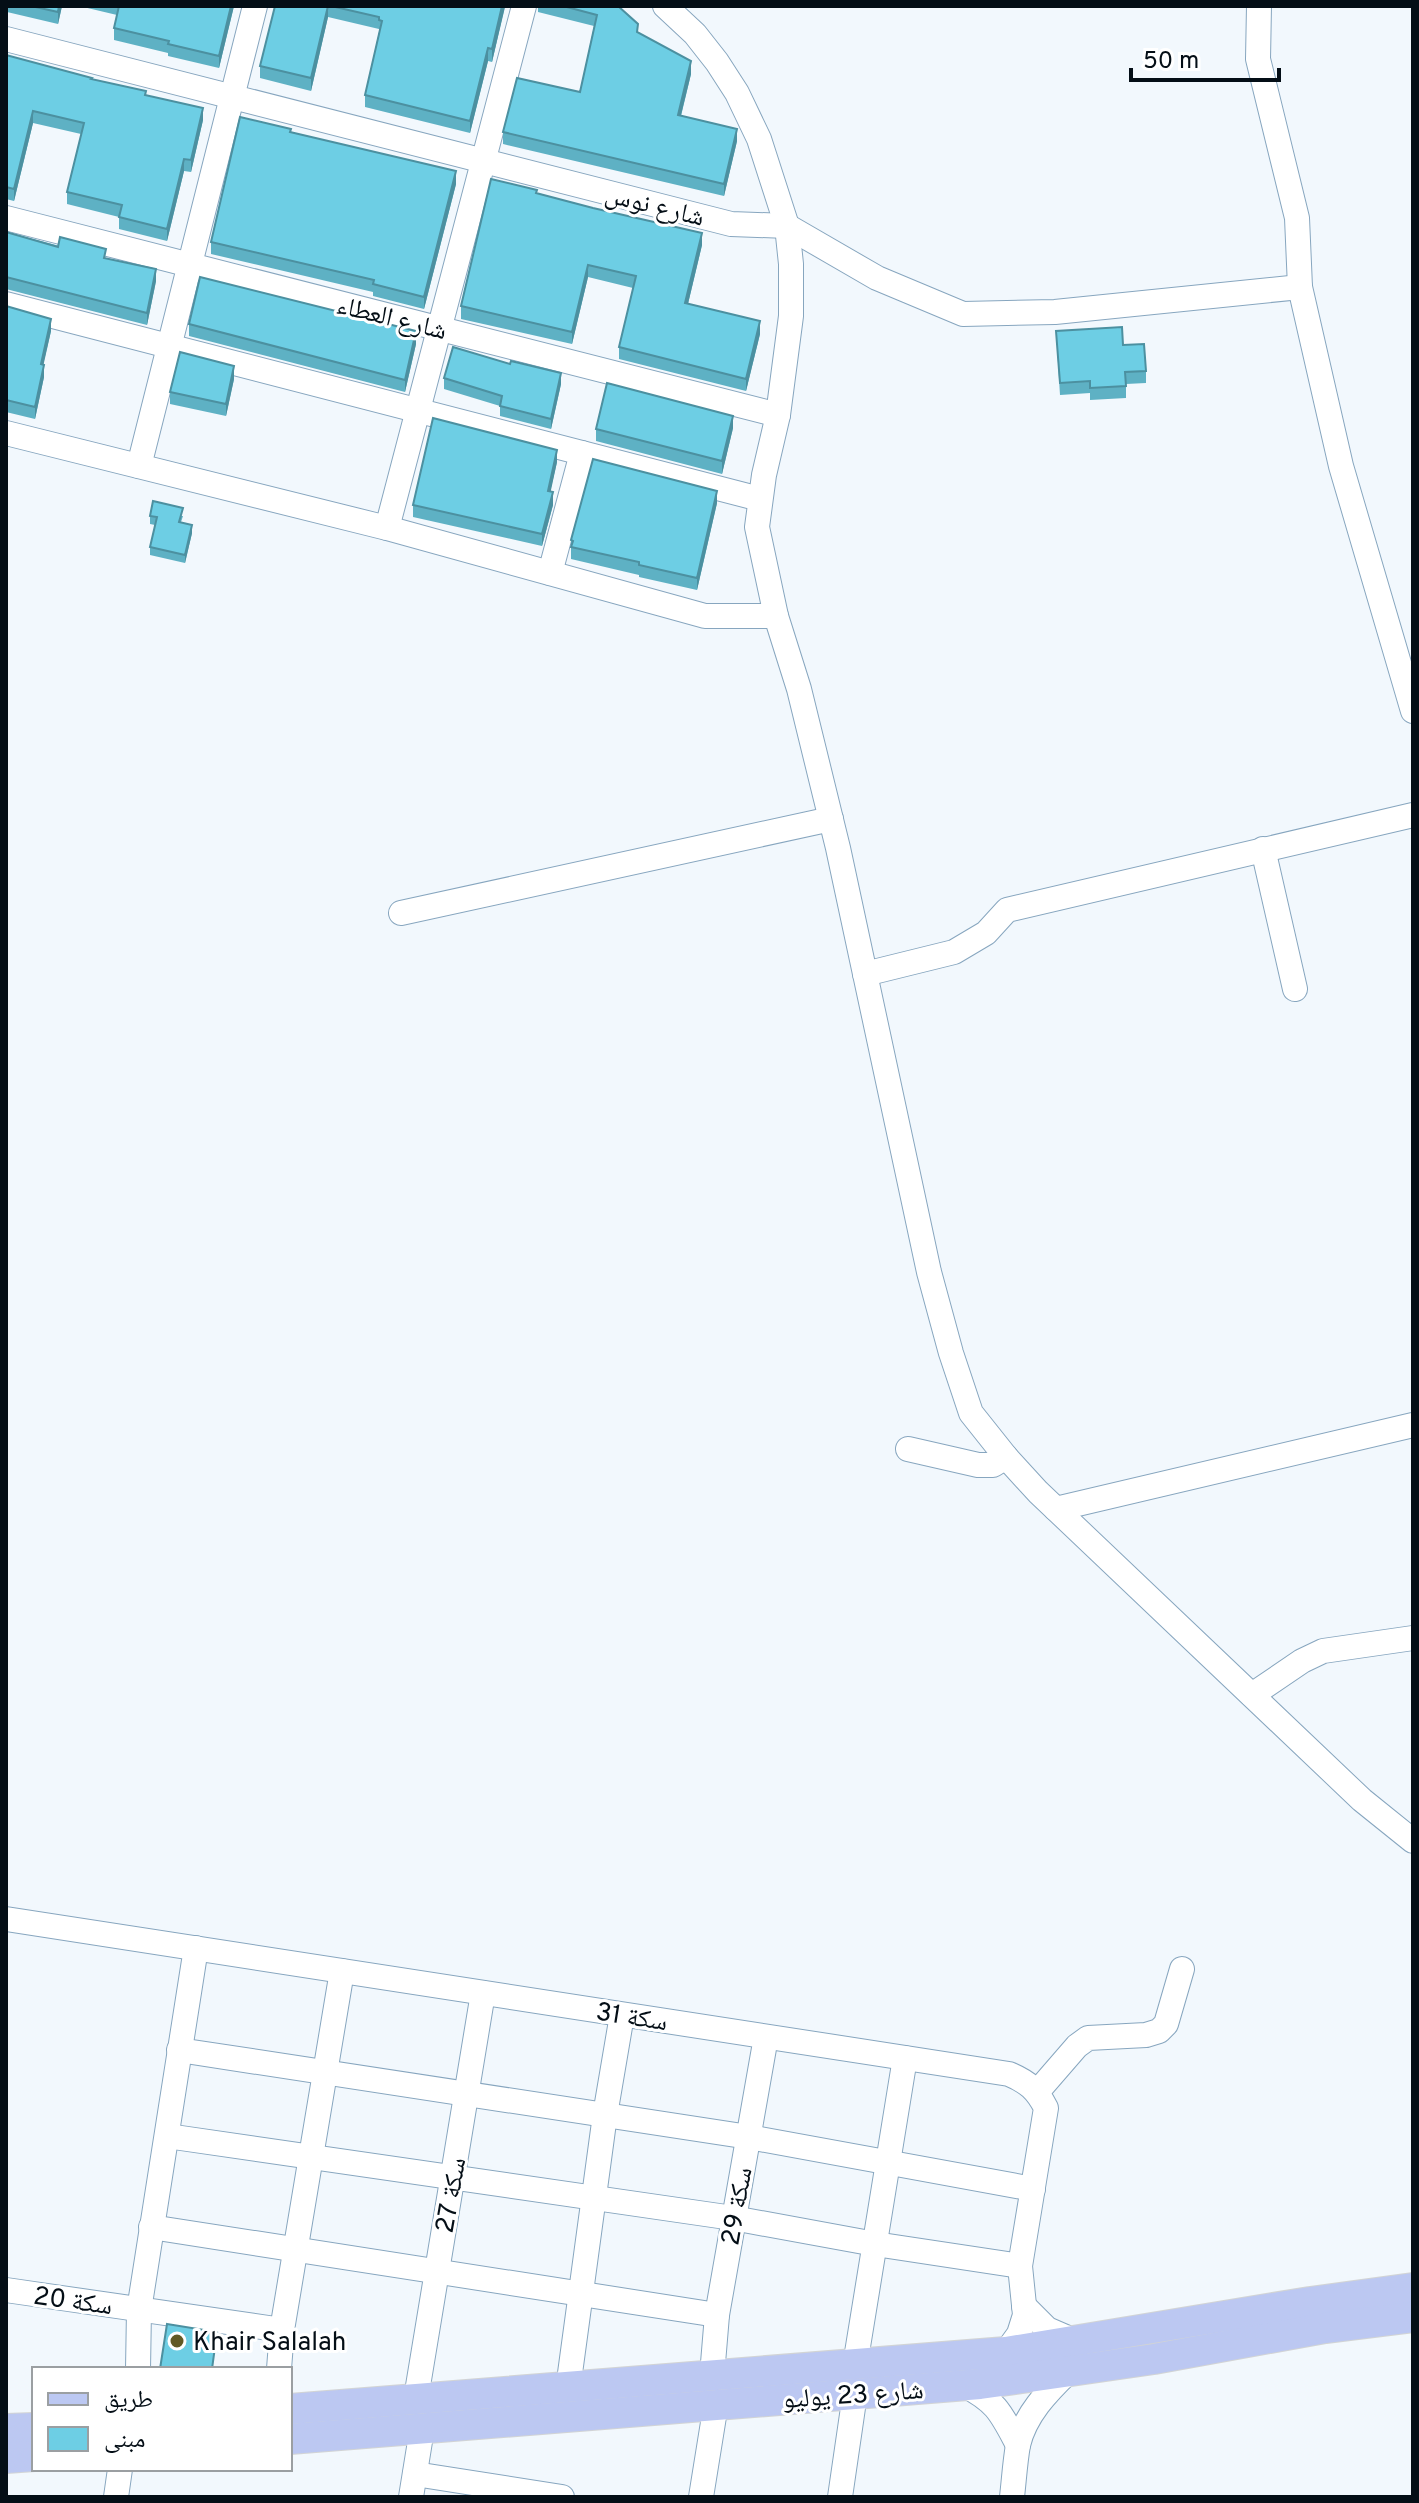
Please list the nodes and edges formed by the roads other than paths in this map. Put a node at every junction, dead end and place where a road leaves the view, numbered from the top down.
1 (255, 6) edge
2 (524, 6) edge
3 (665, 6) edge
4 (1259, 6) edge
5 (6, 39) edge
6 (232, 96) junction
7 (483, 161) junction
8 (6, 218) edge
9 (787, 226) junction
10 (190, 265) junction
11 (1300, 287) junction
12 (6, 304) edge
13 (439, 329) junction
14 (169, 346) junction
15 (418, 411) junction
16 (778, 415) junction
17 (6, 433) edge
18 (582, 453) junction
19 (139, 466) junction
20 (760, 499) junction
21 (387, 528) junction
22 (550, 573) junction
23 (776, 616) junction
24 (1413, 711) edge
25 (1413, 815) edge
26 (831, 819) junction
27 (1263, 849) junction
28 (401, 913) dead end
29 (865, 974) junction
30 (1295, 989) dead end
31 (1413, 1425) edge
32 (908, 1449) dead end
33 (1006, 1457) junction
34 (1056, 1509) junction
35 (1413, 1638) edge
36 (1252, 1695) junction
37 (1413, 1841) edge
38 (6, 1919) edge
39 (196, 1948) junction
40 (1182, 1969) dead end
41 (342, 1971) junction
42 (483, 1993) junction
43 (622, 2015) junction
44 (766, 2037) junction
45 (179, 2050) junction
46 (905, 2058) junction
47 (324, 2072) junction
48 (1038, 2091) junction
49 (466, 2094) junction
50 (605, 2115) junction
51 (167, 2136) junction
52 (749, 2137) junction
53 (311, 2157) junction
54 (888, 2163) junction
55 (453, 2178) junction
56 (1033, 2189) junction
57 (594, 2198) junction
58 (733, 2218) junction
59 (151, 2227) junction
60 (875, 2244) junction
61 (295, 2250) junction
62 (1020, 2266) junction
63 (437, 2271) junction
64 (1413, 2288) edge
65 (6, 2290) edge
66 (581, 2294) junction
67 (1024, 2306) junction
68 (139, 2310) junction
69 (717, 2315) junction
70 (1413, 2317) edge
71 (282, 2330) junction
72 (1077, 2342) junction
73 (1006, 2352) junction
74 (138, 2367) edge
75 (279, 2367) edge
76 (1069, 2371) junction
77 (855, 2380) junction
78 (964, 2385) junction
79 (568, 2388) junction
80 (714, 2390) junction
81 (416, 2398) junction
82 (292, 2409) edge
83 (32, 2428) edge
84 (6, 2429) edge
85 (422, 2429) junction
86 (292, 2439) edge
87 (1018, 2445) junction
88 (32, 2456) edge
89 (6, 2458) edge
90 (120, 2471) edge
91 (413, 2485) edge
92 (116, 2497) edge
93 (557, 2497) edge
94 (701, 2497) edge
95 (840, 2497) edge
96 (1012, 2497) edge

1 - 6 street
2 - 7 street
3 - 9 street
4 - 11 street
5 - 6 street, شارع نوس
6 - 7 street, شارع نوس
6 - 10 street
7 - 9 street, شارع نوس
7 - 13 street
8 - 10 street, شارع العطاء
9 - 11 street, شارع نوس
9 - 16 street
10 - 13 street, شارع العطاء
10 - 14 street
11 - 24 street
12 - 14 street
13 - 15 street
13 - 16 street, شارع العطاء
14 - 15 street
14 - 19 street
15 - 18 street
15 - 21 street
16 - 20 street
17 - 19 street
18 - 20 street
18 - 22 street
19 - 21 street
20 - 23 street
21 - 22 street
22 - 23 street
23 - 26 street
25 - 27 street
26 - 28 street
26 - 29 street
27 - 29 street
27 - 30 street
29 - 33 street
31 - 34 street
32 - 33 street
33 - 34 street
34 - 36 street
35 - 36 street
36 - 37 street
38 - 39 street, سكة 31
39 - 41 street, سكة 31
39 - 45 street
40 - 48 street
41 - 42 street, سكة 31
41 - 47 street
42 - 43 street, سكة 31
42 - 49 street, سكة 27
43 - 44 street, سكة 31
43 - 50 street
44 - 46 street, سكة 31
44 - 52 street, سكة 29
45 - 47 street
45 - 51 street
46 - 48 street, سكة 31
46 - 54 street
47 - 49 street
47 - 53 street
48 - 56 street
49 - 50 street
49 - 55 street, سكة 27
50 - 52 street
50 - 57 street
51 - 53 street
51 - 59 street
52 - 54 street
52 - 58 street, سكة 29
53 - 55 street
53 - 61 street
54 - 56 street
54 - 60 street
55 - 57 street
55 - 63 street, سكة 27
56 - 62 street
57 - 58 street
57 - 66 street
58 - 60 street
58 - 69 street, سكة 29
59 - 61 street
59 - 68 street
60 - 62 street
60 - 77 street
61 - 63 street
61 - 71 street
62 - 67 street
63 - 66 street
63 - 81 street, سكة 27
64 - 72 main road, شارع 23 يوليو
65 - 68 street, سكة 20
66 - 69 street
66 - 79 street
67 - 72 street
67 - 73 street
68 - 71 street, سكة 20
68 - 74 street
69 - 80 street, سكة 29
70 - 76 main road, شارع 23 يوليو
71 - 75 street
72 - 73 main road, شارع 23 يوليو
73 - 77 main road, شارع 23 يوليو
76 - 78 main road, شارع 23 يوليو
76 - 87 street
77 - 78 main road, شارع 23 يوليو
77 - 80 main road, شارع 23 يوليو
77 - 95 street
78 - 87 street
79 - 80 main road, شارع 23 يوليو
79 - 81 main road, شارع 23 يوليو
80 - 85 main road, شارع 23 يوليو
80 - 94 street, سكة 29
81 - 82 main road, شارع 23 يوليو
83 - 84 main road
85 - 86 main road, شارع 23 يوليو
85 - 91 street
87 - 96 street
88 - 89 main road
90 - 92 street
91 - 93 street

